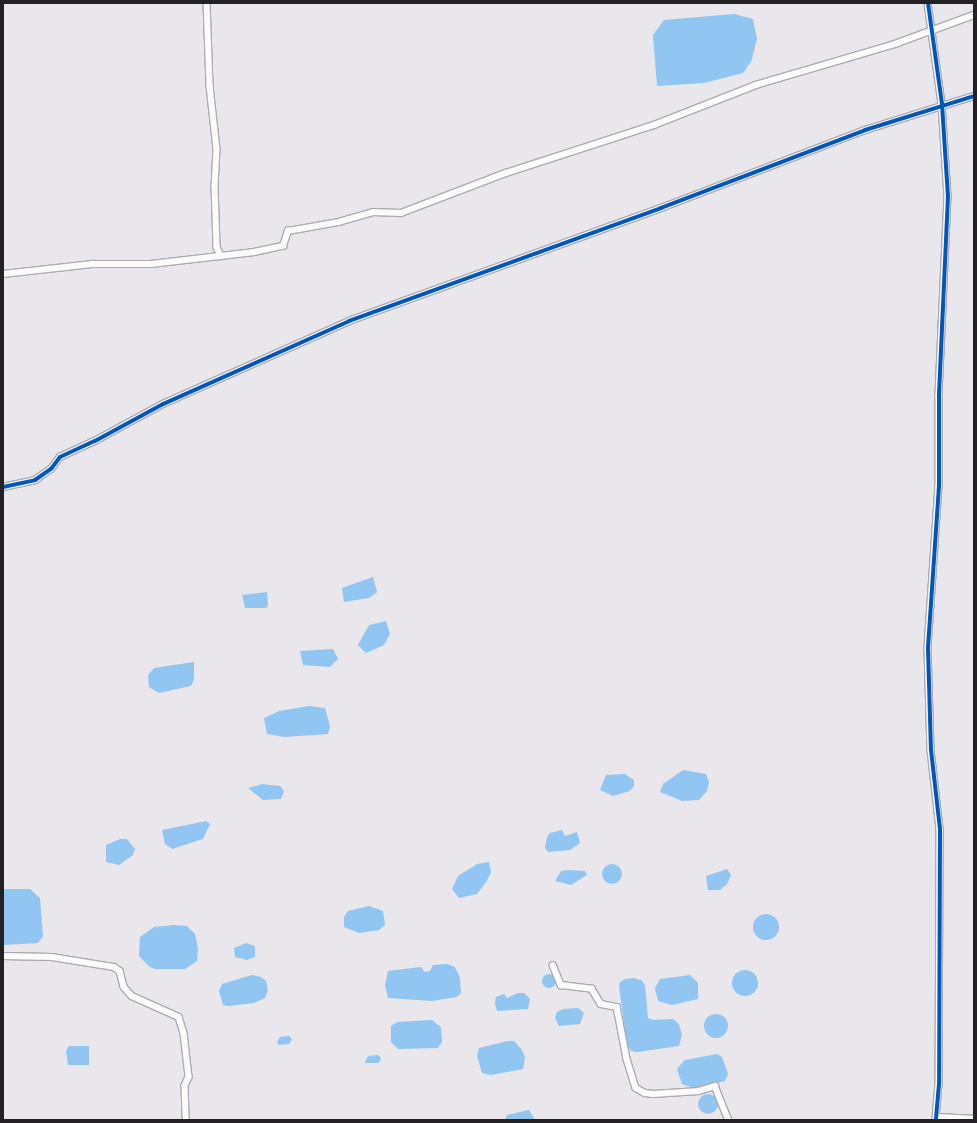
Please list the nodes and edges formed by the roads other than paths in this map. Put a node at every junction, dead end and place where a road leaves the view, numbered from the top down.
1 (207, 3) edge
2 (928, 3) edge
3 (974, 15) edge
4 (932, 31) junction
5 (974, 96) edge
6 (942, 104) junction
7 (221, 256) junction
8 (3, 274) edge
9 (3, 488) edge
10 (3, 956) edge
11 (553, 965) dead end
12 (936, 1119) edge
13 (974, 1119) edge
14 (186, 1120) edge
15 (729, 1120) edge

1 - 7 street
2 - 4 street
3 - 4 street
4 - 6 street
4 - 7 street
5 - 6 street
6 - 9 street
6 - 12 street
7 - 8 street
10 - 14 street
11 - 15 street
12 - 13 street

